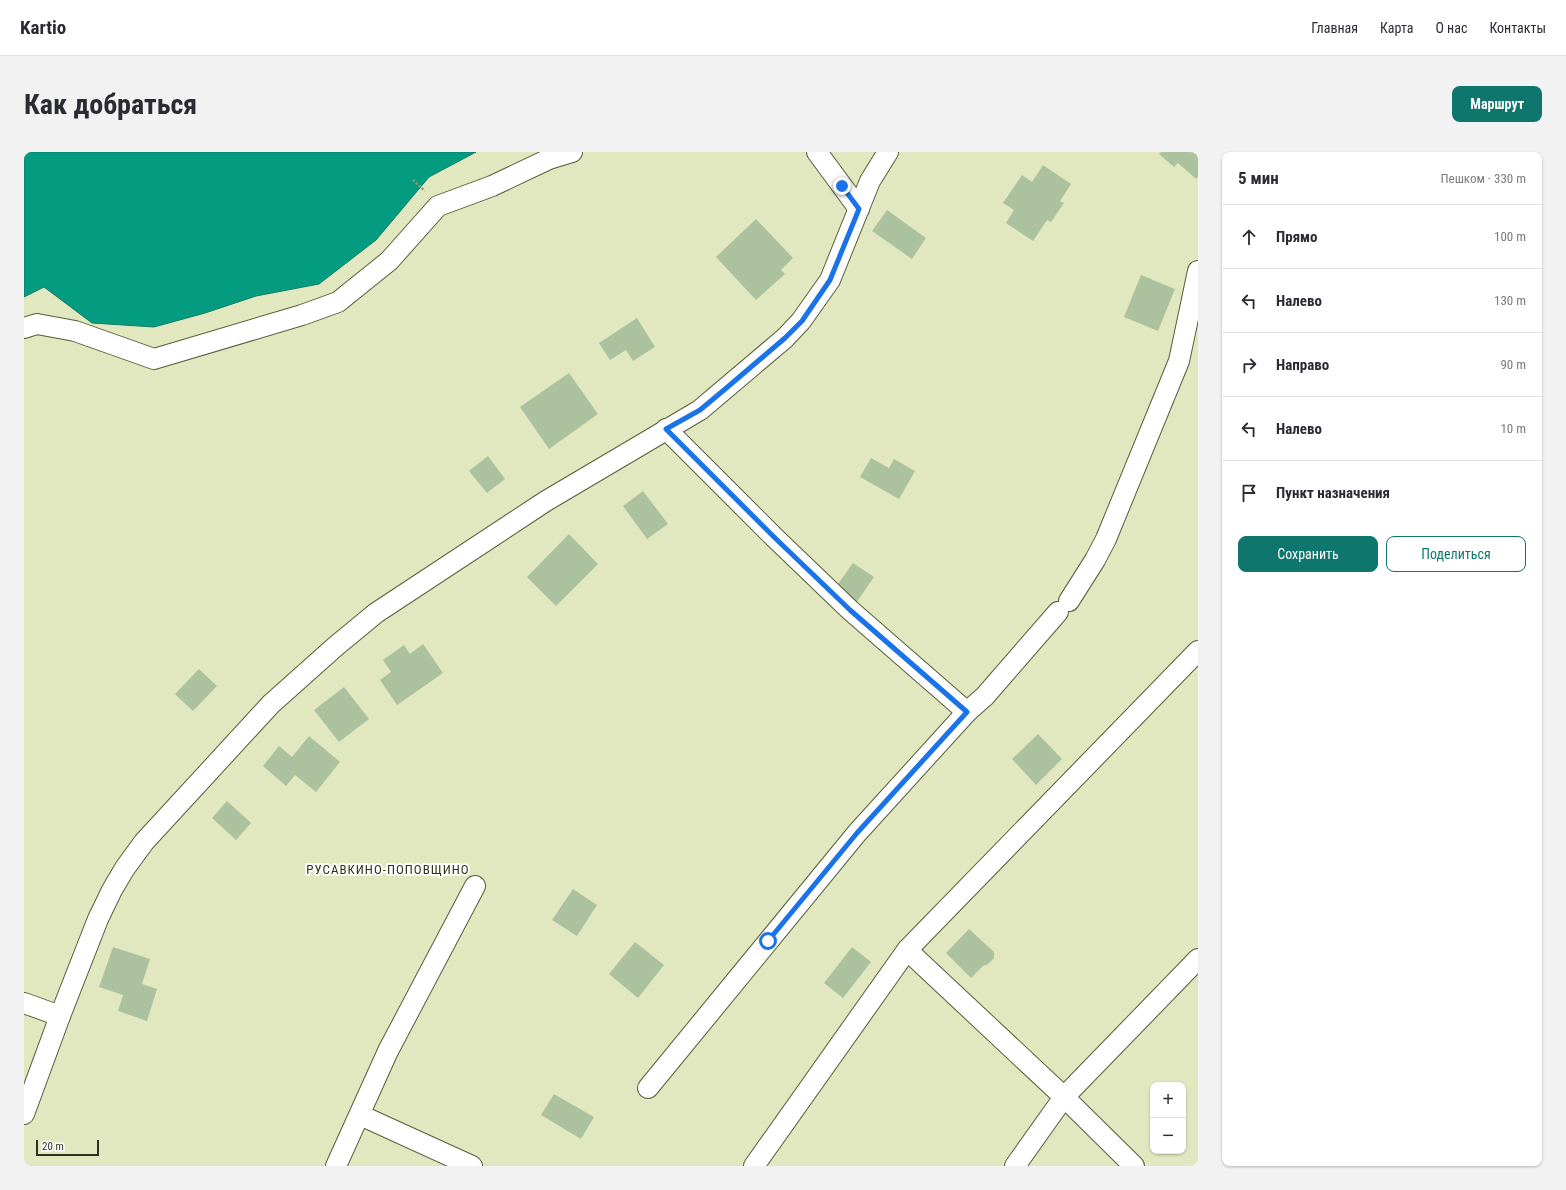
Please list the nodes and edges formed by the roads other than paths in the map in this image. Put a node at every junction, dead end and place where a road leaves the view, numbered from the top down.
1 (572, 152) edge
2 (817, 152) edge
3 (885, 154) edge
4 (859, 209) junction
5 (1198, 271) edge
6 (1196, 294) edge
7 (24, 328) edge
8 (666, 429) junction
9 (1198, 651) edge
10 (967, 712) junction
11 (475, 886) dead end
12 (907, 950) junction
13 (1198, 959) edge
14 (24, 1003) edge
15 (60, 1016) junction
16 (648, 1088) dead end
17 (1064, 1097) junction
18 (24, 1114) edge
19 (360, 1115) junction
20 (336, 1166) edge
21 (472, 1166) edge
22 (754, 1166) edge
23 (1015, 1166) edge
24 (1134, 1166) edge

1 - 7 street
2 - 4 street
3 - 4 street
4 - 8 street
5 - 6 street
6 - 10 street
8 - 10 street
8 - 15 street
9 - 12 street
10 - 16 street
11 - 19 street
12 - 17 street
12 - 22 street
13 - 17 street
14 - 15 street
15 - 18 street
17 - 23 street
17 - 24 street
19 - 20 street
19 - 21 street

